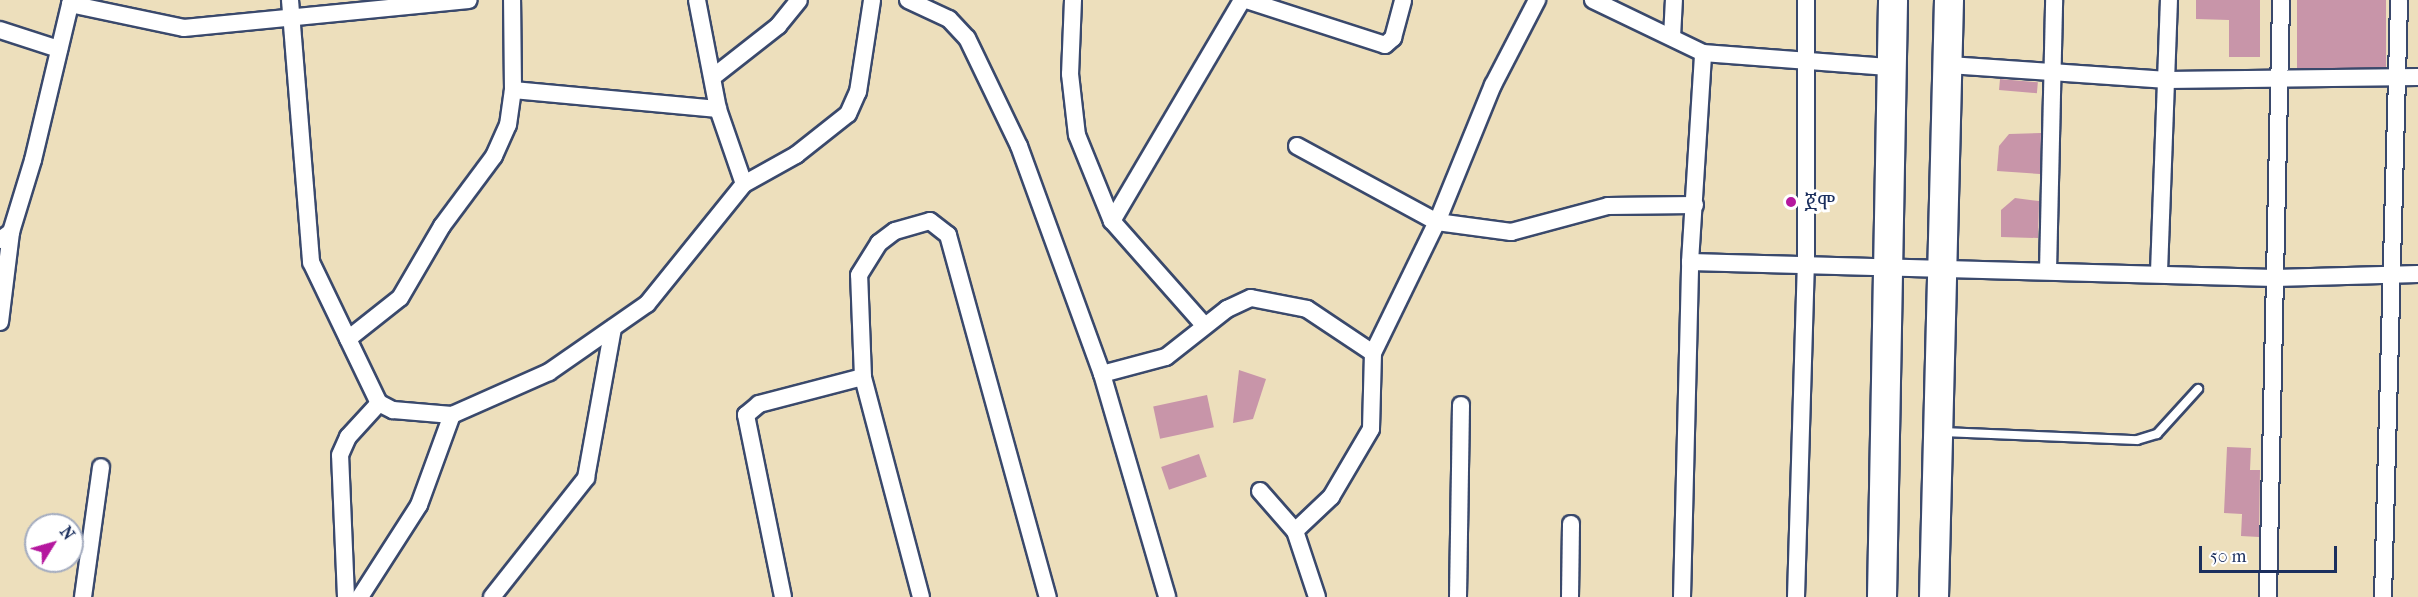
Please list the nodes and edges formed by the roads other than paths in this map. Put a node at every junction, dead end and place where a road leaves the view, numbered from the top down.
1 (290, 0) edge
2 (469, 0) edge
3 (512, 0) edge
4 (697, 0) edge
5 (799, 0) edge
6 (872, 0) edge
7 (908, 0) edge
8 (1073, 0) edge
9 (1244, 0) edge
10 (1402, 0) edge
11 (1537, 0) edge
12 (1593, 0) edge
13 (1674, 0) edge
14 (1806, 0) edge
15 (1893, 0) edge
16 (1949, 0) edge
17 (2054, 0) edge
18 (2169, 0) edge
19 (2282, 0) edge
20 (2398, 0) edge
21 (71, 2) edge
22 (291, 19) junction
23 (0, 30) edge
24 (1672, 37) junction
25 (59, 49) junction
26 (1703, 52) junction
27 (1805, 64) junction
28 (1948, 64) junction
29 (1891, 67) junction
30 (2051, 70) junction
31 (2396, 76) junction
32 (713, 77) junction
33 (2418, 77) edge
34 (2279, 79) junction
35 (2167, 80) junction
36 (513, 90) junction
37 (718, 109) junction
38 (1297, 146) dead end
39 (744, 184) junction
40 (1695, 205) junction
41 (1112, 221) junction
42 (1437, 222) junction
43 (5, 236) edge
44 (1690, 262) junction
45 (1888, 265) junction
46 (1806, 266) junction
47 (1945, 269) junction
48 (2048, 271) junction
49 (2159, 272) junction
50 (2418, 274) edge
51 (2391, 276) junction
52 (2275, 278) junction
53 (0, 322) edge
54 (1205, 326) junction
55 (613, 328) junction
56 (348, 339) junction
57 (1373, 353) junction
58 (1102, 374) junction
59 (863, 377) junction
60 (2198, 389) dead end
61 (380, 403) junction
62 (1461, 405) dead end
63 (452, 415) junction
64 (1939, 432) junction
65 (101, 468) dead end
66 (1260, 491) dead end
67 (1571, 525) dead end
68 (1295, 531) junction
69 (83, 597) edge
70 (346, 597) edge
71 (360, 597) edge
72 (492, 597) edge
73 (783, 597) edge
74 (921, 597) edge
75 (1048, 597) edge
76 (1167, 597) edge
77 (1317, 597) edge
78 (1458, 597) edge
79 (1570, 597) edge
80 (1682, 597) edge
81 (1796, 597) edge
82 (1882, 597) edge
83 (1934, 597) edge
84 (2268, 597) edge
85 (2383, 597) edge

1 - 22 street
2 - 22 street
3 - 36 street
4 - 32 street
5 - 32 street
6 - 39 street
7 - 58 street
8 - 41 street
9 - 10 street
9 - 41 street
11 - 42 street
12 - 24 street
13 - 24 street
14 - 27 street
15 - 29 highway
16 - 28 highway
17 - 30 street
18 - 35 street
19 - 34 street
20 - 31 street
21 - 22 street
21 - 25 street
22 - 56 street
23 - 25 street
24 - 26 street
25 - 43 street
26 - 27 street
26 - 40 street
27 - 29 street
27 - 46 street
28 - 30 street
28 - 47 highway
29 - 45 highway
30 - 35 street
30 - 48 street
31 - 33 street
31 - 34 street
31 - 51 street
32 - 37 street
34 - 35 street
34 - 52 street
35 - 49 street
36 - 37 street
36 - 56 street
37 - 39 street
38 - 42 street
39 - 55 street
40 - 42 street
40 - 44 street
41 - 54 street
42 - 57 street
43 - 53 street
44 - 46 street
44 - 80 street
45 - 46 street
45 - 47 street
45 - 82 highway
46 - 81 street
47 - 48 street
47 - 64 highway
48 - 49 street
49 - 52 street
50 - 51 street
51 - 52 street
51 - 85 street
52 - 84 street
54 - 57 street
54 - 58 street
55 - 63 street
55 - 72 street
56 - 61 street
57 - 68 street
58 - 76 street
59 - 73 street
59 - 74 street
59 - 75 street
60 - 64 lane
61 - 63 street
61 - 70 street
62 - 78 street
63 - 71 street
64 - 83 highway
65 - 69 street
66 - 68 street
67 - 79 street
68 - 77 street

